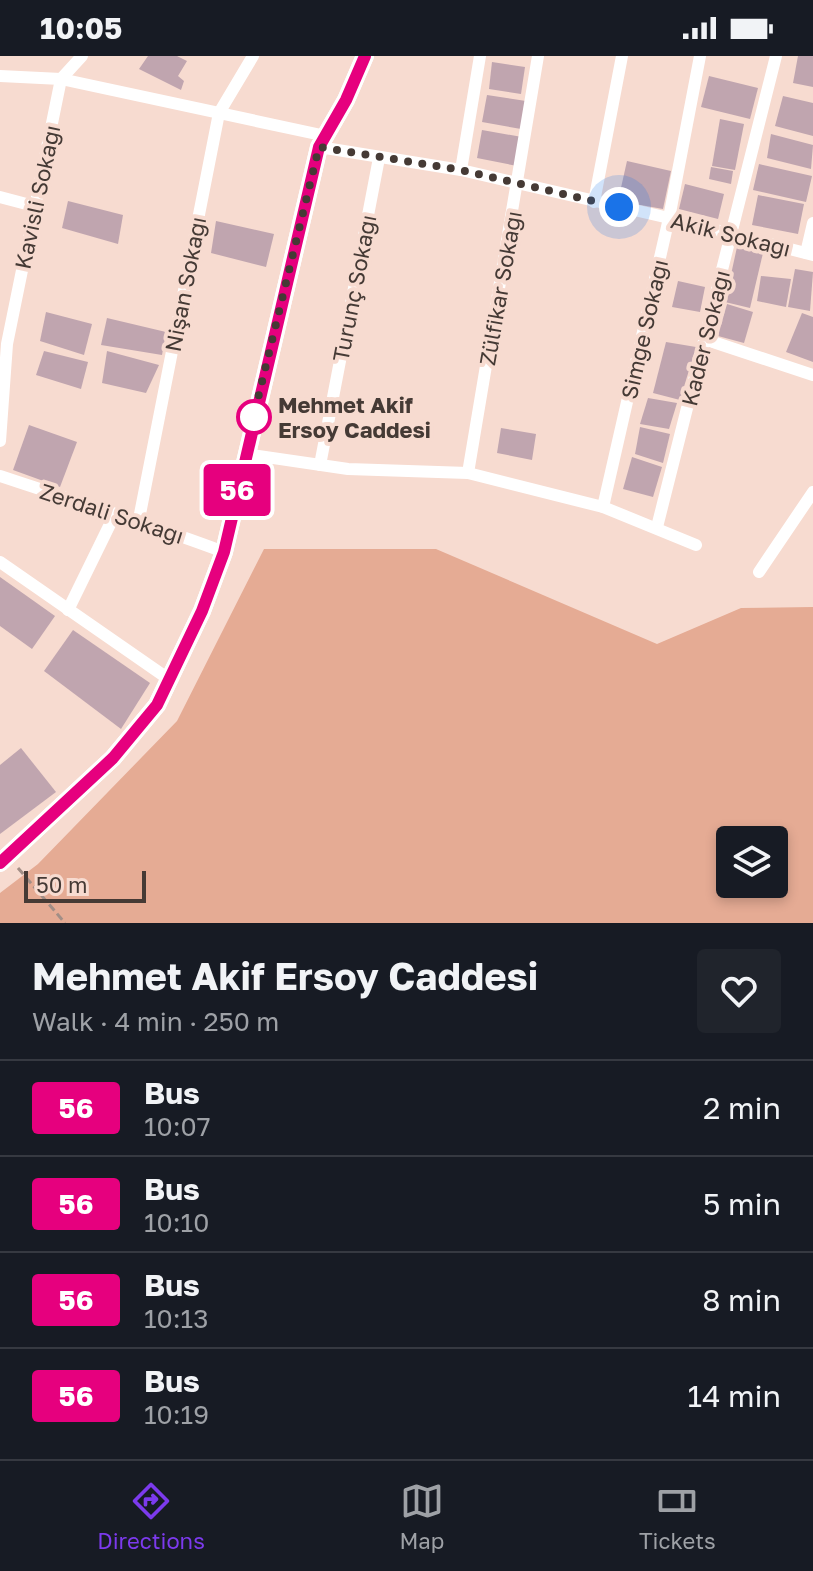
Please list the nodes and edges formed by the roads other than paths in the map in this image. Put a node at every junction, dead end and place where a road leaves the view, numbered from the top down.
1 (82, 56) edge
2 (253, 56) edge
3 (365, 56) edge
4 (480, 56) edge
5 (538, 56) edge
6 (622, 56) edge
7 (700, 56) edge
8 (776, 56) edge
9 (0, 76) edge
10 (61, 79) junction
11 (219, 113) junction
12 (322, 141) junction
13 (379, 158) junction
14 (461, 170) junction
15 (517, 184) junction
16 (0, 197) edge
17 (594, 202) junction
18 (34, 206) junction
19 (669, 218) junction
20 (813, 223) edge
21 (733, 233) junction
22 (809, 254) edge
23 (704, 339) junction
24 (4, 343) edge
25 (813, 375) edge
26 (0, 441) edge
27 (245, 454) junction
28 (320, 465) junction
29 (468, 473) junction
30 (0, 476) edge
31 (813, 492) edge
32 (603, 507) junction
33 (115, 514) junction
34 (139, 519) junction
35 (657, 527) junction
36 (696, 545) dead end
37 (224, 552) junction
38 (0, 562) edge
39 (759, 572) dead end
40 (68, 610) junction
41 (170, 680) junction
42 (4, 860) edge

1 - 10 street
2 - 11 street, Nişan Sokağı
3 - 12 street
4 - 14 street
5 - 15 street, Zülfikar Sokağı
6 - 17 street
7 - 19 street, Simge Sokağı
8 - 21 street, Kader Sokağı
9 - 10 street, Akik Sokağı
10 - 11 street, Akik Sokağı
10 - 18 street, Kavisli Sokağı
11 - 12 street, Akik Sokağı
11 - 34 street, Nişan Sokağı
12 - 13 street, Akik Sokağı
12 - 27 street
13 - 14 street, Akik Sokağı
13 - 28 street, Turunç Sokağı
14 - 15 street, Akik Sokağı
15 - 17 street, Akik Sokağı
15 - 29 street, Zülfikar Sokağı
16 - 18 street
17 - 19 street, Akik Sokağı
18 - 24 street, Kavisli Sokağı
19 - 21 street, Akik Sokağı
19 - 32 street, Simge Sokağı
20 - 22 street
21 - 22 street, Akik Sokağı
21 - 23 street, Kader Sokağı
23 - 25 street
23 - 35 street, Kader Sokağı
24 - 26 street, Kavisli Sokağı
27 - 28 street
27 - 37 street
28 - 29 street
29 - 32 street
30 - 33 street, Zerdali Sokağı
31 - 39 street
32 - 35 street
33 - 34 street, Zerdali Sokağı
33 - 40 street
34 - 37 street, Zerdali Sokağı
35 - 36 street
37 - 41 street
38 - 40 street
40 - 41 street
41 - 42 street

